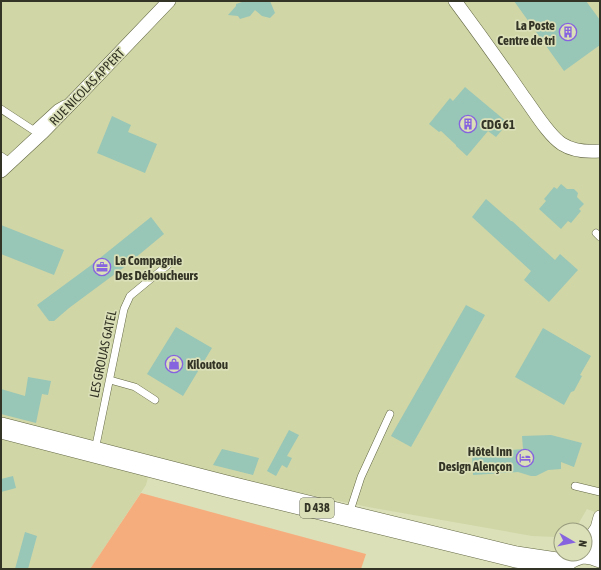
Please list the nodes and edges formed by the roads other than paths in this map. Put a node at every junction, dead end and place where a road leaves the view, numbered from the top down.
1 (169, 1) edge
2 (455, 1) edge
3 (82, 93) junction
4 (1, 109) edge
5 (600, 151) edge
6 (4, 163) edge
7 (175, 259) dead end
8 (110, 380) junction
9 (155, 400) dead end
10 (390, 414) dead end
11 (1, 428) edge
12 (1, 440) edge
13 (95, 452) junction
14 (575, 486) dead end
15 (600, 492) edge
16 (349, 516) junction
17 (599, 522) edge
18 (593, 530) edge
19 (600, 544) edge
20 (553, 556) edge
21 (511, 569) edge

1 - 3 street, RUE NICOLAS APPERT
2 - 5 street
3 - 4 lane
3 - 6 street, RUE NICOLAS APPERT
7 - 8 lane, LES GROUAS GATEL
8 - 9 lane
8 - 13 lane, LES GROUAS GATEL
10 - 16 lane
11 - 13 main road, D 438
12 - 21 main road, D 438
13 - 16 main road, D 438
14 - 15 lane
16 - 20 main road, D 438
17 - 18 street
17 - 19 street

